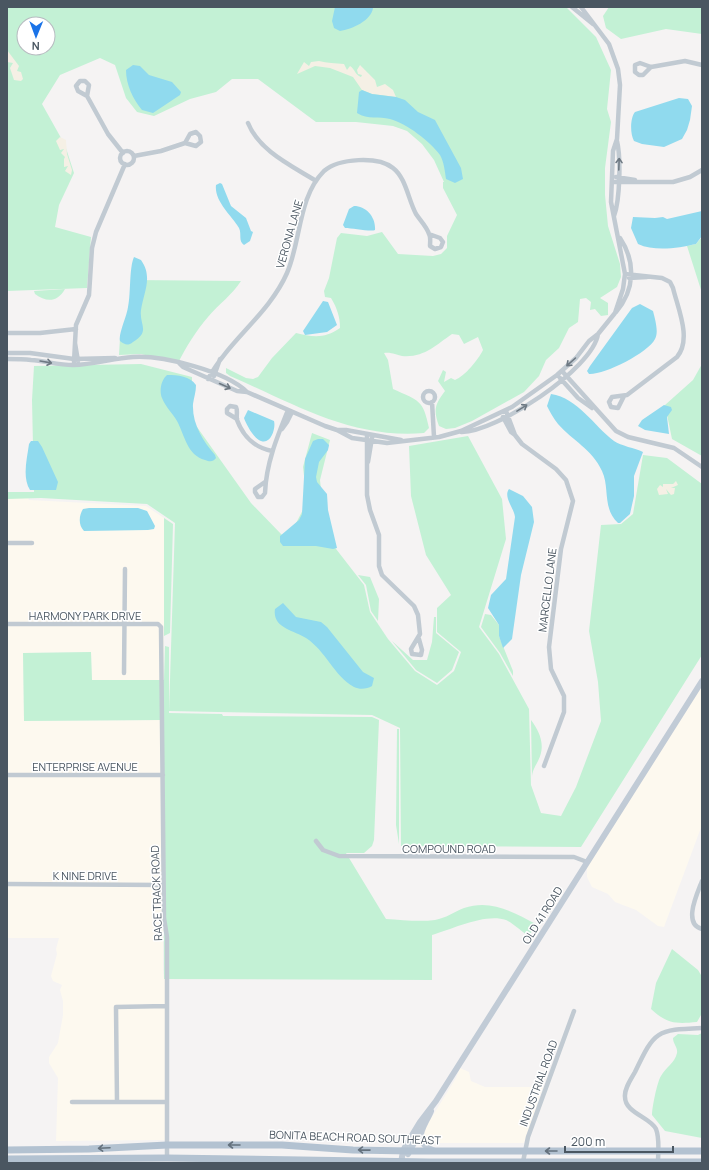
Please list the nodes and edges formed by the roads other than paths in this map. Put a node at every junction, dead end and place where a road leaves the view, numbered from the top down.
1 (572, 7) edge
2 (581, 7) edge
3 (595, 25) junction
4 (702, 65) edge
5 (650, 67) dead end
6 (87, 96) dead end
7 (248, 123) dead end
8 (617, 139) junction
9 (185, 143) dead end
10 (123, 153) junction
11 (134, 156) junction
12 (125, 164) junction
13 (702, 170) edge
14 (612, 179) junction
15 (618, 180) junction
16 (316, 181) junction
17 (614, 217) junction
18 (430, 234) dead end
19 (619, 237) junction
20 (625, 276) junction
21 (631, 276) junction
22 (615, 313) junction
23 (76, 329) junction
24 (7, 333) edge
25 (598, 334) junction
26 (7, 353) edge
27 (119, 358) junction
28 (7, 359) edge
29 (76, 359) junction
30 (179, 363) junction
31 (76, 365) junction
32 (562, 371) junction
33 (213, 374) junction
34 (557, 375) junction
35 (566, 376) junction
36 (210, 380) junction
37 (561, 380) junction
38 (247, 392) junction
39 (624, 396) dead end
40 (429, 402) dead end
41 (595, 410) junction
42 (290, 411) junction
43 (503, 412) junction
44 (506, 418) junction
45 (237, 419) dead end
46 (337, 430) junction
47 (461, 432) junction
48 (366, 434) junction
49 (372, 435) junction
50 (434, 438) junction
51 (401, 440) junction
52 (369, 441) junction
53 (272, 451) junction
54 (702, 467) edge
55 (265, 482) dead end
56 (7, 543) edge
57 (32, 543) dead end
58 (124, 569) dead end
59 (7, 624) edge
60 (124, 624) junction
61 (161, 627) joint
62 (419, 639) dead end
63 (124, 673) dead end
64 (702, 681) edge
65 (544, 766) dead end
66 (7, 775) edge
67 (163, 776) junction
68 (316, 841) dead end
69 (587, 862) junction
70 (702, 881) edge
71 (7, 884) edge
72 (163, 885) junction
73 (702, 929) edge
74 (167, 1006) junction
75 (574, 1011) dead end
76 (702, 1028) edge
77 (436, 1101) junction
78 (72, 1102) dead end
79 (117, 1102) junction
80 (167, 1102) junction
81 (420, 1132) junction
82 (167, 1145) junction
83 (7, 1150) edge
84 (406, 1151) junction
85 (435, 1151) junction
86 (525, 1151) junction
87 (658, 1151) junction
88 (702, 1151) edge
89 (167, 1158) junction
90 (7, 1159) edge
91 (31, 1161) edge
92 (370, 1161) junction
93 (402, 1162) edge
94 (523, 1162) junction
95 (545, 1162) edge
96 (658, 1162) edge
97 (702, 1162) edge
98 (382, 1163) edge

1 - 3 street
2 - 3 street
3 - 8 street
4 - 5 street
6 - 10 street
7 - 16 street
8 - 14 street
15 -> 8 street
9 - 11 street
10 - 11 street
10 - 12 street
11 - 12 street
12 - 23 street
13 - 15 street
14 - 15 street
14 - 17 street
15 - 17 street
16 - 18 street, VERONA LANE
16 - 33 street, VERONA LANE
17 - 19 street
19 - 20 street
19 - 21 street
20 - 21 street
20 - 22 street
21 - 22 street
21 - 39 street
22 - 25 street
23 - 24 street
23 - 29 street
25 -> 32 street
25 - 35 street
26 - 29 street
27 - 29 street
27 - 30 street
27 - 31 street
28 -> 31 street
29 - 31 street
30 - 33 street
30 - 36 street
32 - 34 street
32 - 35 street
33 - 36 street, VERONA LANE
33 - 38 street
34 - 37 street
34 - 43 street
35 - 37 street
35 - 41 street
36 -> 38 street
37 - 41 street
44 -> 37 street
38 - 42 street
40 - 50 street
41 - 54 street
42 - 46 street
42 - 53 street
43 - 44 street, MARCELLO LANE
43 - 47 street
44 - 47 street
44 - 65 street, MARCELLO LANE
45 - 53 street
46 - 48 street
46 - 52 street
47 - 50 street
48 - 49 street
48 - 52 street
49 - 51 street
49 - 52 street
50 - 51 street
51 - 52 street
52 - 62 street
53 - 55 street
56 - 57 street
58 - 60 street
59 - 60 street, HARMONY PARK DRIVE
60 - 61 street, HARMONY PARK DRIVE
60 - 63 street
61 - 67 street, RACE TRACK ROAD
64 - 69 street, OLD 41 ROAD
66 - 67 street, ENTERPRISE AVENUE
67 - 72 street, RACE TRACK ROAD
68 - 69 street, COMPOUND ROAD
69 - 77 street, OLD 41 ROAD
70 - 73 street
71 - 72 street, K NINE DRIVE
72 - 74 street, RACE TRACK ROAD
74 - 79 street
74 - 80 street, RACE TRACK ROAD
75 - 86 street, INDUSTRIAL ROAD
76 - 87 street
77 - 81 street, OLD 41 ROAD
77 - 84 street, OLD 41 ROAD
78 - 79 street
79 - 80 street
80 - 82 street, RACE TRACK ROAD
81 - 84 street, OLD 41 ROAD
81 - 85 street
82 -> 83 main road, BONITA BEACH ROAD SOUTHEAST
84 -> 82 main road, BONITA BEACH ROAD SOUTHEAST
82 - 89 street, RACE TRACK ROAD
84 - 85 main road, BONITA BEACH ROAD SOUTHEAST
84 - 93 street, OLD 41 ROAD
85 - 86 main road, BONITA BEACH ROAD SOUTHEAST
87 -> 86 main road, BONITA BEACH ROAD SOUTHEAST
86 - 94 street, INDUSTRIAL ROAD
87 - 88 main road, BONITA BEACH ROAD SOUTHEAST
87 - 96 street
89 - 91 main road, BONITA BEACH ROAD SOUTHEAST
89 - 92 main road, BONITA BEACH ROAD SOUTHEAST
90 - 91 main road, BONITA BEACH ROAD SOUTHEAST
92 - 93 main road, BONITA BEACH ROAD SOUTHEAST
92 - 98 street
93 - 94 main road, BONITA BEACH ROAD SOUTHEAST
94 - 95 main road, BONITA BEACH ROAD SOUTHEAST
95 - 96 main road, BONITA BEACH ROAD SOUTHEAST
96 - 97 main road, BONITA BEACH ROAD SOUTHEAST

